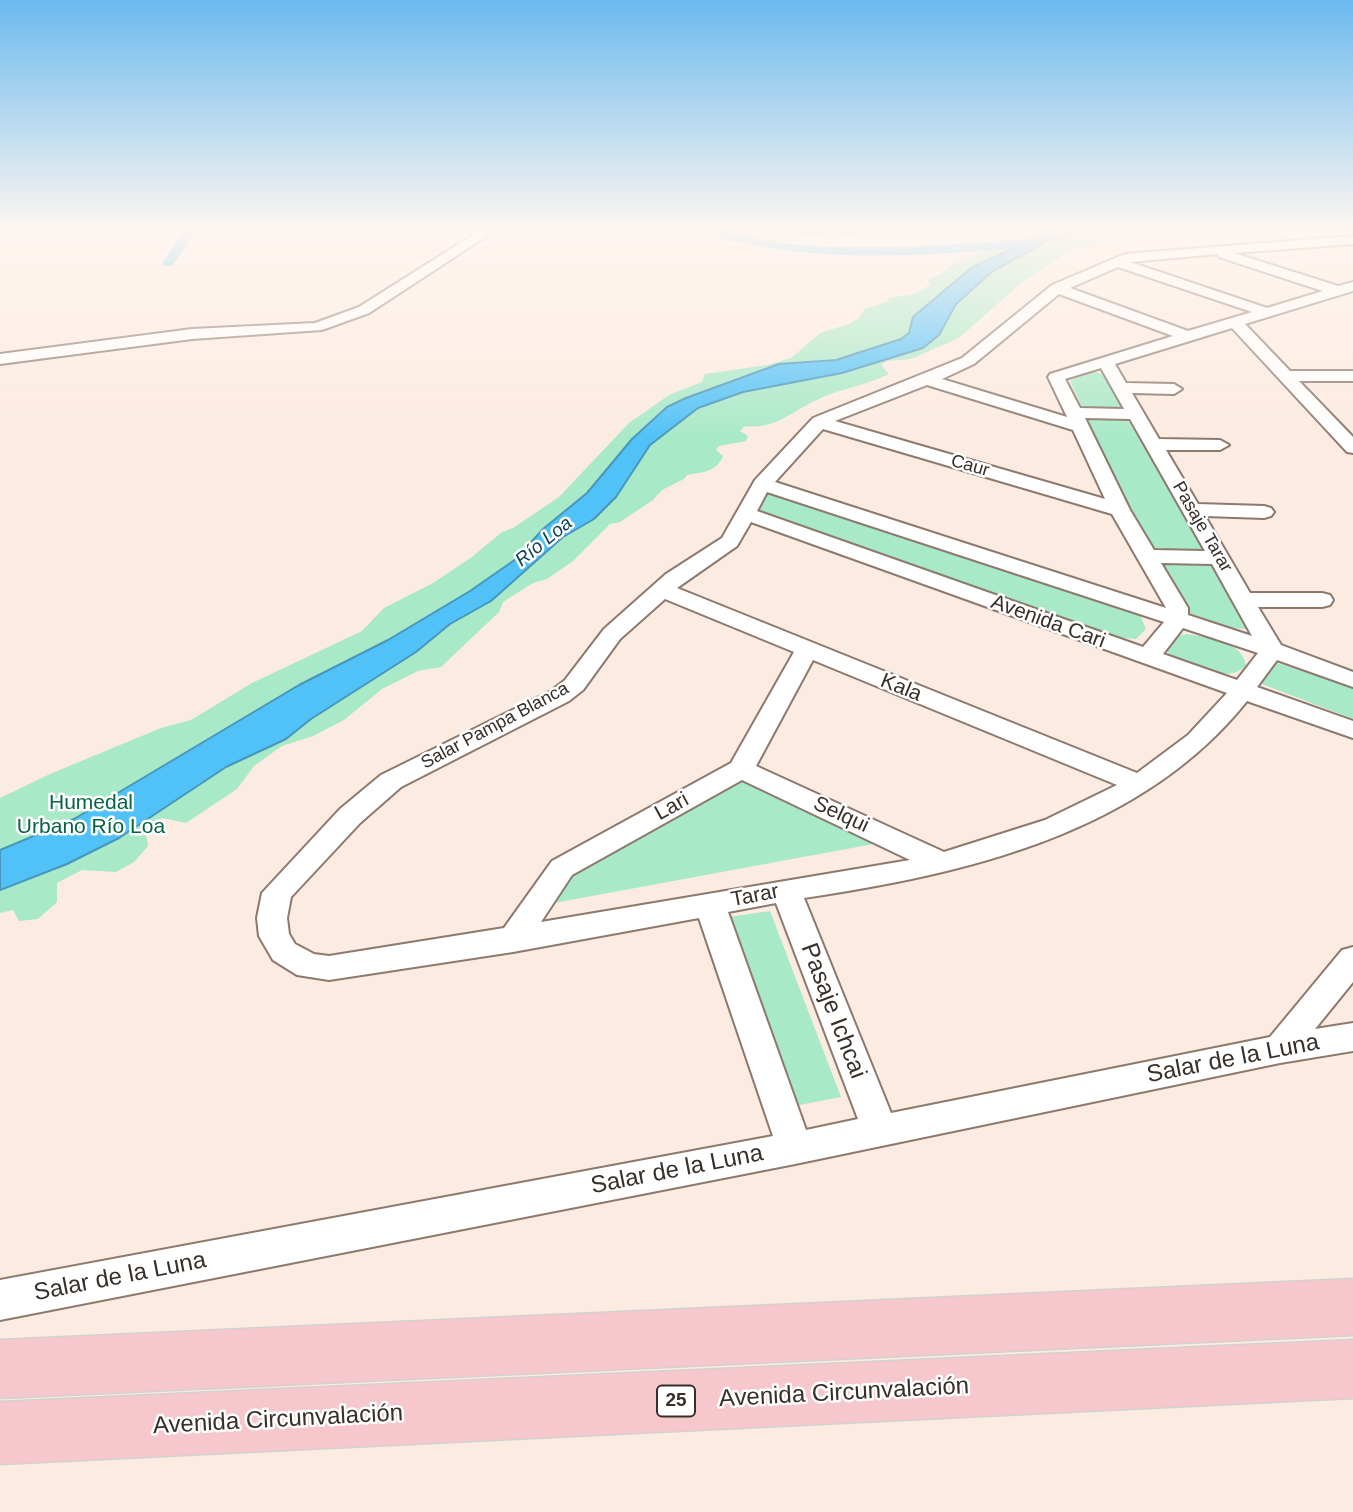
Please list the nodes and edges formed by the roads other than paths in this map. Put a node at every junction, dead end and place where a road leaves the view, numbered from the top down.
1 (382, 299) edge
2 (1044, 299) edge
3 (1085, 299) edge
4 (1226, 299) edge
5 (1313, 299) edge
6 (1269, 313) junction
7 (1237, 324) junction
8 (317, 327) joint
9 (1189, 337) junction
10 (0, 359) edge
11 (1106, 362) junction
12 (1288, 376) junction
13 (1353, 376) edge
14 (926, 380) junction
15 (1121, 388) junction
16 (1174, 388) dead end
17 (1136, 414) junction
18 (1077, 420) junction
19 (820, 422) junction
20 (1349, 439) edge
21 (1154, 444) junction
22 (1220, 445) dead end
23 (762, 484) junction
24 (1121, 510) junction
25 (1192, 510) junction
26 (1264, 512) dead end
27 (744, 513) junction
28 (1146, 556) junction
29 (1220, 558) junction
30 (663, 590) junction
31 (1245, 600) junction
32 (1322, 600) dead end
33 (1177, 621) junction
34 (807, 650) junction
35 (1272, 650) junction
36 (1147, 658) junction
37 (1353, 680) edge
38 (1243, 691) junction
39 (1353, 730) edge
40 (741, 769) junction
41 (1140, 784) junction
42 (940, 862) junction
43 (786, 890) junction
44 (277, 893) joint
45 (710, 905) junction
46 (513, 940) junction
47 (1353, 959) edge
48 (1353, 1037) edge
49 (1280, 1049) junction
50 (880, 1131) junction
51 (795, 1148) junction
52 (0, 1300) edge
53 (1353, 1307) edge
54 (0, 1369) edge
55 (1353, 1369) edge
56 (0, 1433) edge

1 - 8 street
2 - 14 street, Salar Pampa Blanca
3 - 9 street
4 - 6 street
5 - 6 street
6 - 7 street
7 - 9 street
7 - 12 street
8 - 10 street
9 - 11 street
11 - 15 street, Pasaje Tarar
11 - 18 street
12 - 13 street
12 - 20 street
14 - 18 street
14 - 19 street, Salar Pampa Blanca
15 - 16 street
15 - 17 street, Pasaje Tarar
17 - 18 street
17 - 21 street, Pasaje Tarar
18 - 24 street
19 - 23 street, Salar Pampa Blanca
19 - 24 street, Caur
21 - 22 street
21 - 25 street, Pasaje Tarar
23 - 27 street, Salar Pampa Blanca
23 - 33 street, Avenida Cari
24 - 28 street
25 - 26 street
25 - 29 street, Pasaje Tarar
27 - 30 street, Salar Pampa Blanca
27 - 36 street, Avenida Cari
28 - 29 street
28 - 33 street
29 - 31 street, Pasaje Tarar
30 - 34 street, Kala
30 - 44 street, Salar Pampa Blanca
31 - 32 street
31 - 35 street, Pasaje Tarar
33 - 35 street, Avenida Cari
33 - 36 street
34 - 40 street
34 - 41 street, Kala
35 - 37 street, Avenida Cari
35 - 38 street
36 - 38 street, Avenida Cari
38 - 39 street, Avenida Cari
38 - 41 street, Tarar
40 - 42 street, Selqui
40 - 46 street, Lari
41 - 42 street, Tarar
42 - 43 street, Tarar
43 - 45 street, Tarar
43 - 50 street, Pasaje Ichcai
44 - 46 street, Tarar
45 - 46 street, Tarar
45 - 51 street
47 - 49 street
48 - 49 street, Salar de la Luna
49 - 50 street, Salar de la Luna
50 - 51 street, Salar de la Luna
51 - 52 street, Salar de la Luna
53 - 54 highway
55 - 56 highway, Avenida Circunvalación / 25

